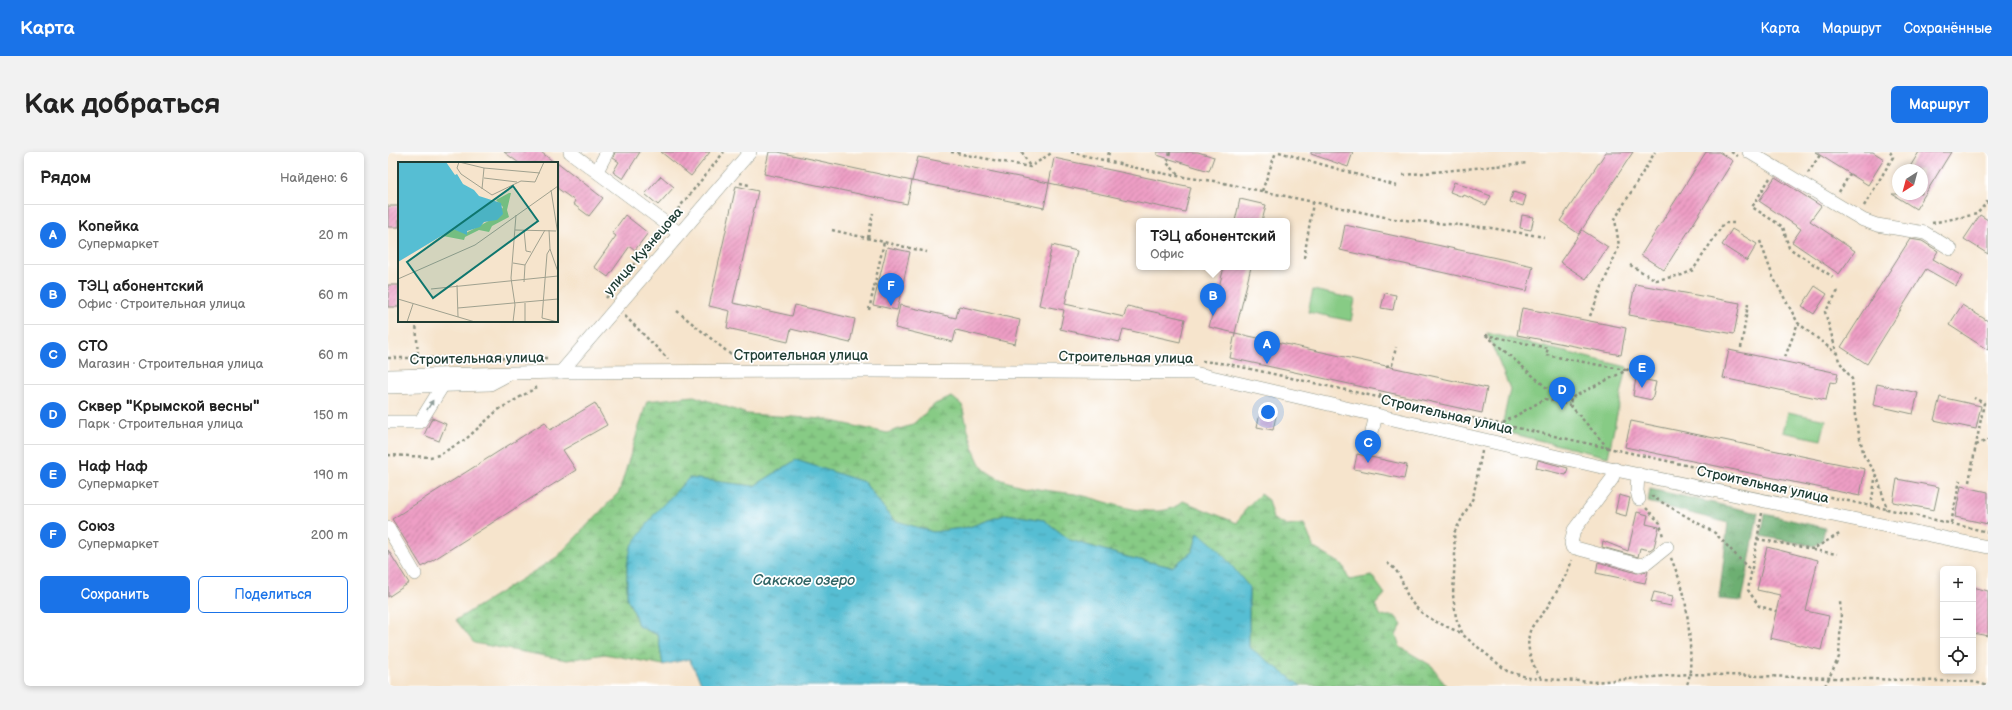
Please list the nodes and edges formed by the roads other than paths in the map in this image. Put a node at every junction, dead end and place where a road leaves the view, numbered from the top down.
1 (570, 152) edge
2 (607, 152) edge
3 (750, 152) edge
4 (1749, 152) edge
5 (597, 171) junction
6 (679, 233) junction
7 (1951, 249) dead end
8 (561, 372) junction
9 (510, 373) junction
10 (388, 376) edge
11 (443, 385) junction
12 (388, 386) edge
13 (1376, 415) junction
14 (388, 422) edge
15 (1372, 432) dead end
16 (1615, 469) junction
17 (1638, 479) junction
18 (1639, 499) road end
19 (388, 528) edge
20 (1667, 547) road end
21 (1988, 547) edge
22 (415, 574) dead end

1 - 5 street
2 - 5 street
3 - 6 street, улица Кузнецова
4 - 7 street
5 - 6 street
6 - 8 street, улица Кузнецова
8 - 9 street, Строительная улица
8 - 13 street, Строительная улица
9 - 10 street, Строительная улица
9 - 11 street
11 - 12 street
14 -> 11 street
13 - 15 street
13 - 16 street, Строительная улица
16 - 17 street, Строительная улица
16 - 20 street
17 - 18 street
17 - 21 street, Строительная улица
19 - 22 street

